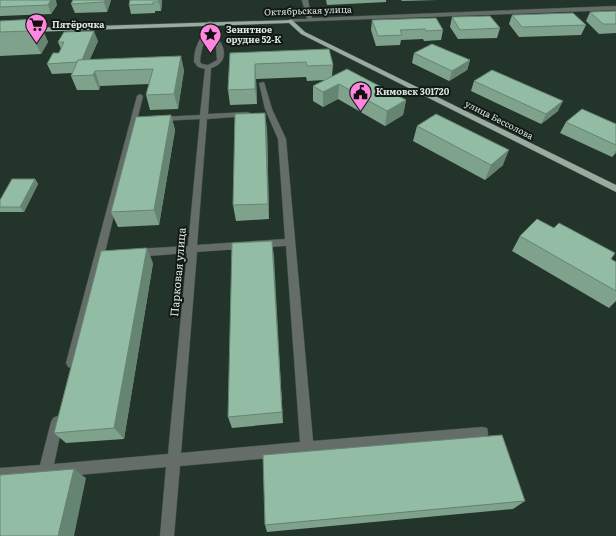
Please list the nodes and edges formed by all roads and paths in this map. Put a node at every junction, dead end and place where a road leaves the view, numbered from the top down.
1 (305, 0) edge
2 (616, 8) edge
3 (310, 20) junction
4 (290, 21) junction
5 (210, 28) junction
6 (24, 30) edge
7 (208, 66) junction
8 (262, 83) dead end
9 (140, 96) dead end
10 (263, 113) junction
11 (203, 117) junction
12 (154, 120) edge
13 (616, 189) edge
14 (290, 242) junction
15 (192, 249) junction
16 (122, 254) edge
17 (70, 371) edge
18 (60, 410) edge
19 (482, 433) dead end
20 (307, 448) junction
21 (174, 460) junction
22 (45, 472) junction
23 (0, 475) edge
24 (167, 536) edge

1 - 3 street
2 - 3 street, Октябрьская улица
3 - 4 street, Октябрьская улица
4 - 5 main road, Октябрьская улица
4 - 13 main road, улица Бессолова
5 - 6 main road, Октябрьская улица
5 - 7 street
5 - 7 street
7 - 11 street, Парковая улица
8 - 10 street
9 - 17 street
10 - 11 street
10 - 14 street
11 - 12 street
11 - 15 street, Парковая улица
14 - 15 street
14 - 20 street
15 - 16 street
15 - 21 street, Парковая улица
18 - 22 street
19 - 20 street
20 - 21 street
21 - 22 street
21 - 24 street, Парковая улица
22 - 23 street

